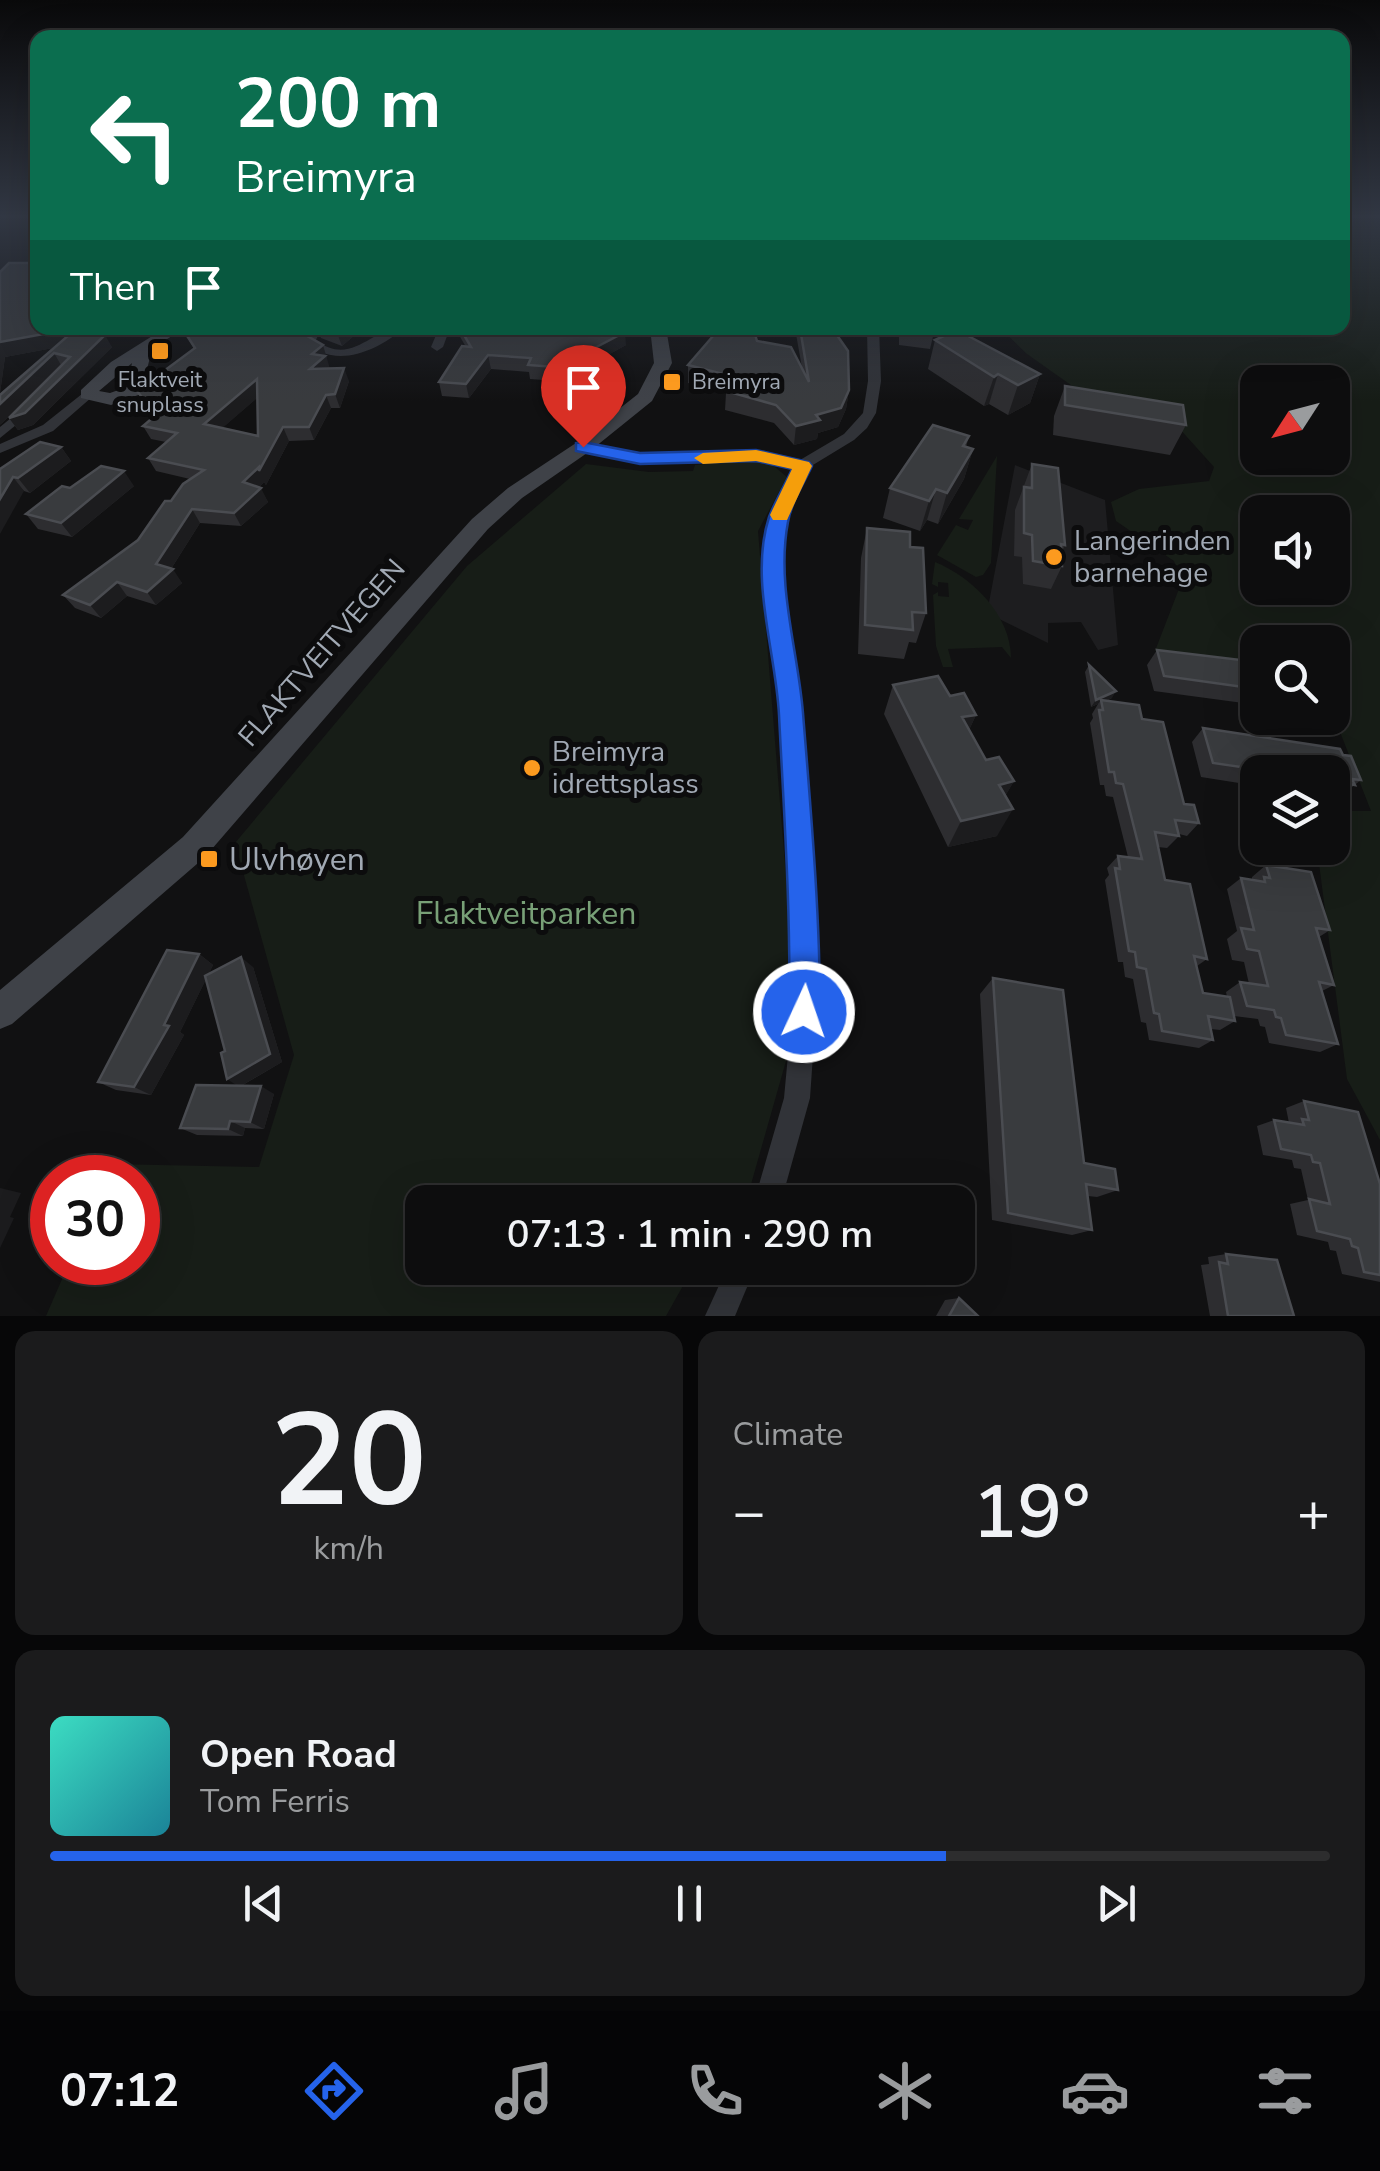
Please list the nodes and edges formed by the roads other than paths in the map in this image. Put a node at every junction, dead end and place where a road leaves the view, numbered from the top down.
1 (159, 335) edge
2 (313, 335) edge
3 (388, 335) edge
4 (441, 335) edge
5 (660, 335) edge
6 (873, 335) edge
7 (144, 347) junction
8 (437, 347) dead end
9 (87, 394) junction
10 (40, 396) edge
11 (0, 434) edge
12 (583, 447) junction
13 (0, 449) edge
14 (802, 466) junction
15 (0, 1012) edge
16 (772, 1185) edge
17 (734, 1285) edge
18 (720, 1316) edge

1 - 7 main road
2 - 3 street
4 - 8 street
5 - 12 main road, FLAKTVEITVEGEN
6 - 14 street
7 - 9 main road
7 - 9 main road
9 - 13 street
10 - 11 street
12 - 14 street
12 - 15 main road, FLAKTVEITVEGEN
14 - 16 street
17 - 18 street

